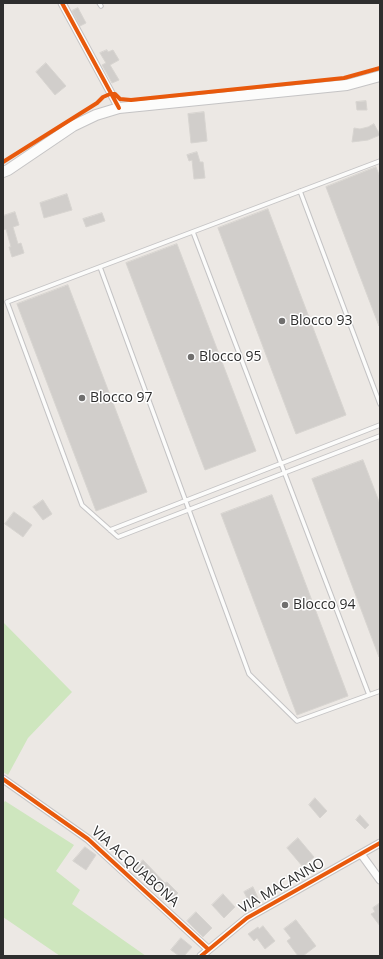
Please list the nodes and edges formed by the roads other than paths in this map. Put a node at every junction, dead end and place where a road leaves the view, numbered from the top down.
1 (62, 3) edge
2 (380, 76) edge
3 (119, 108) junction
4 (380, 161) edge
5 (3, 172) edge
6 (300, 192) junction
7 (193, 232) junction
8 (100, 267) junction
9 (380, 404) edge
10 (380, 425) edge
11 (380, 436) edge
12 (281, 463) junction
13 (285, 473) junction
14 (186, 501) junction
15 (189, 510) junction
16 (110, 530) junction
17 (380, 691) edge
18 (369, 695) junction
19 (3, 779) edge
20 (380, 844) edge
21 (360, 854) junction
22 (380, 880) edge
23 (208, 949) junction
24 (201, 956) edge

1 - 3 street
2 - 3 main road
3 - 5 main road
4 - 6 lane
6 - 7 lane
6 - 9 lane
7 - 8 lane
7 - 12 lane
8 - 14 lane
8 - 16 lane
10 - 12 lane
11 - 13 lane
12 - 13 lane
12 - 14 lane
13 - 15 lane
13 - 18 lane
14 - 15 lane
14 - 16 lane
15 - 16 lane
15 - 18 lane
17 - 18 lane
19 - 23 street, VIA ACQUABONA
20 - 21 street, VIA MACANNO
21 - 22 street
21 - 23 street, VIA MACANNO
23 - 24 street, VIA MACANNO

